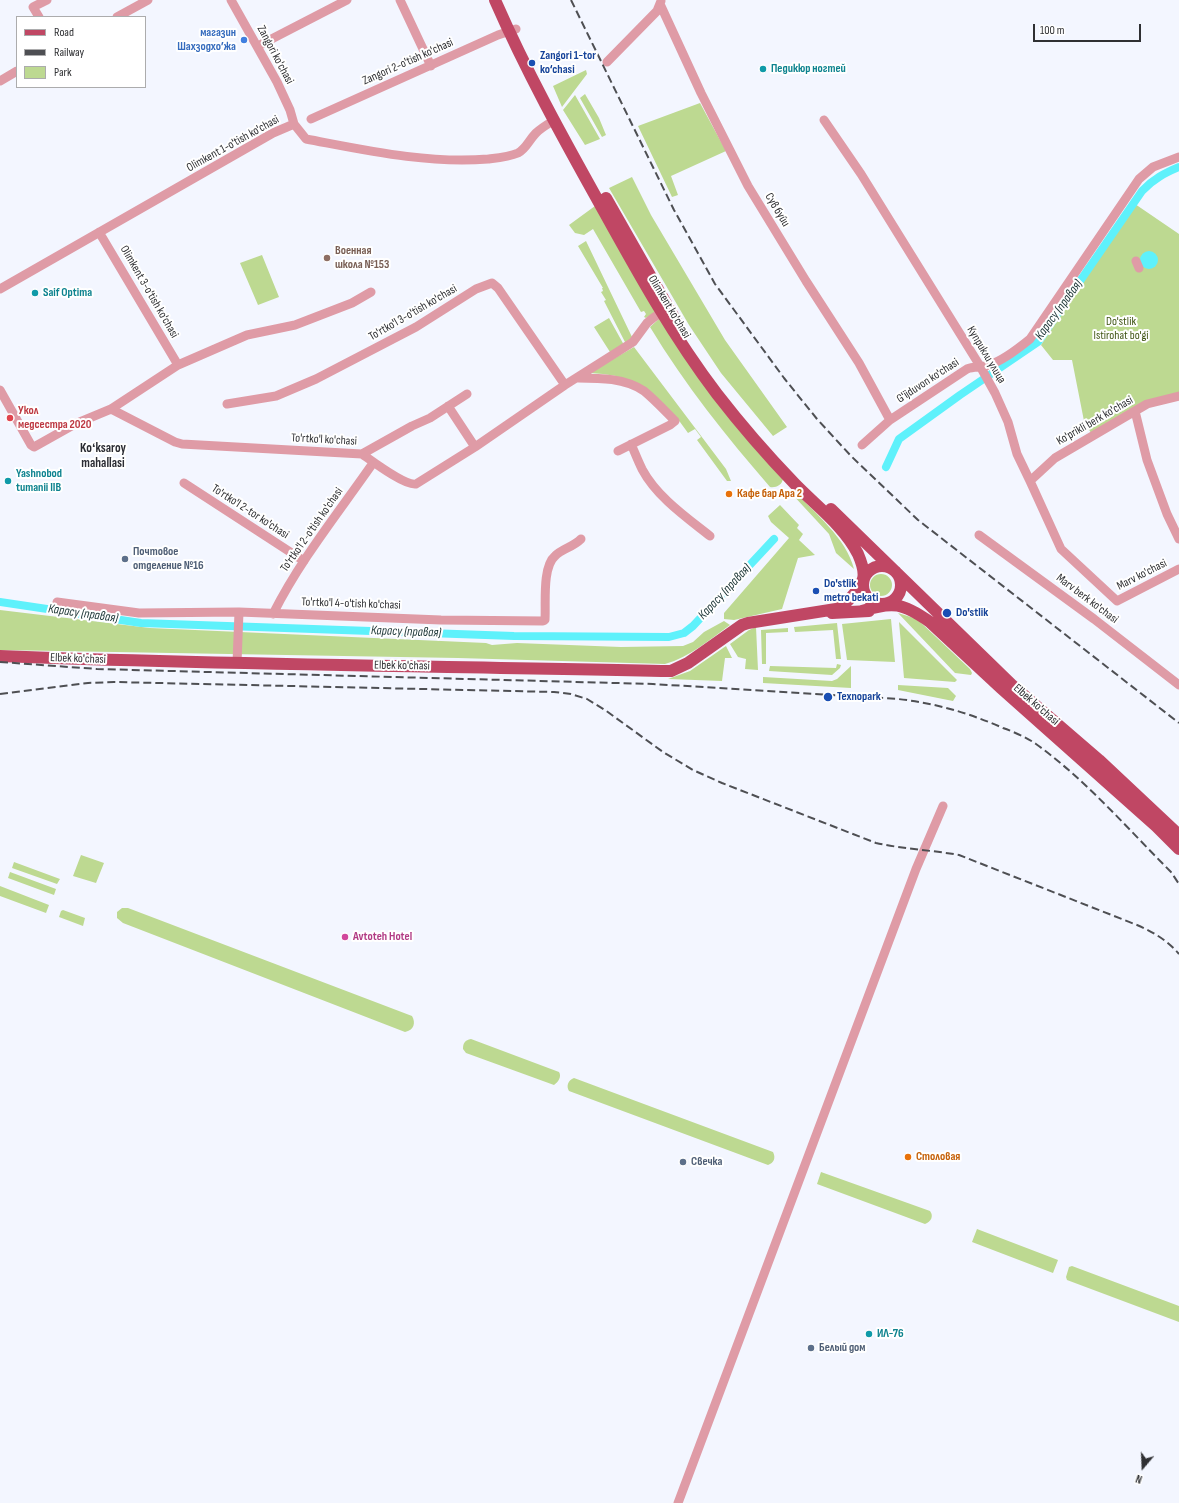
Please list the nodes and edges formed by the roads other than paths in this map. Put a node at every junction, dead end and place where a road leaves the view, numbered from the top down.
1 (47, 0) edge
2 (148, 0) edge
3 (231, 0) edge
4 (347, 0) edge
5 (400, 0) edge
6 (495, 0) edge
7 (503, 0) edge
8 (661, 2) edge
9 (136, 3) edge
10 (330, 4) edge
11 (38, 16) edge
12 (118, 16) edge
13 (512, 30) junction
14 (258, 46) junction
15 (607, 62) dead end
16 (431, 66) junction
17 (16, 73) edge
18 (0, 81) edge
19 (311, 119) dead end
20 (824, 120) dead end
21 (553, 121) junction
22 (294, 124) junction
23 (1179, 156) edge
24 (99, 232) junction
25 (0, 289) edge
26 (371, 292) dead end
27 (662, 312) junction
28 (178, 365) junction
29 (981, 369) junction
30 (576, 378) junction
31 (565, 385) junction
32 (0, 390) edge
33 (467, 394) dead end
34 (1179, 396) edge
35 (227, 404) dead end
36 (448, 406) junction
37 (110, 408) junction
38 (1135, 411) junction
39 (890, 420) junction
40 (631, 444) junction
41 (862, 445) dead end
42 (475, 447) junction
43 (618, 451) dead end
44 (362, 454) junction
45 (373, 463) junction
46 (1030, 481) junction
47 (184, 483) dead end
48 (979, 535) dead end
49 (710, 536) dead end
50 (1179, 538) edge
51 (581, 539) dead end
52 (304, 561) junction
53 (1179, 569) edge
54 (896, 572) junction
55 (863, 580) junction
56 (1117, 601) joint
57 (58, 602) dead end
58 (883, 604) junction
59 (862, 611) junction
60 (239, 612) junction
61 (273, 614) junction
62 (918, 614) junction
63 (789, 616) junction
64 (0, 656) edge
65 (237, 664) junction
66 (1179, 685) edge
67 (943, 806) dead end
68 (1179, 835) edge
69 (1179, 849) edge
70 (678, 1503) edge

1 - 11 street
2 - 9 street
3 - 14 street, Zangori ko'chasi
4 - 10 street
5 - 16 street
6 - 13 main road, Olimkent ko'chasi
7 - 13 main road, Olimkent ko'chasi
8 - 15 street
8 - 39 street, Сув буйи
9 - 12 street
10 - 14 street
13 - 16 street, Zangori 2-o'tish ko'chasi
13 - 21 main road, Olimkent ko'chasi
13 - 54 main road, Olimkent ko'chasi
14 - 22 street, Zangori ko'chasi
16 - 19 street, Zangori 2-o'tish ko'chasi
17 - 18 street
20 - 29 street, Куприкли улица
21 - 22 street, Olimkent 1-o'tish ko'chasi
21 - 27 main road, Olimkent ko'chasi
22 - 24 street, Olimkent 1-o'tish ko'chasi
23 - 29 street, G'ijduvon ko'chasi
24 - 25 street, Olimkent 1-o'tish ko'chasi
24 - 28 street, Olimkent 3-o'tish ko'chasi
26 - 28 street
27 - 30 street, To'rtko'l ko'chasi
27 - 55 main road, Olimkent ko'chasi
28 - 37 street
29 - 39 street, G'ijduvon ko'chasi
29 - 46 street, Куприкли улица
30 - 31 street, To'rtko'l ko'chasi
30 - 40 street
31 - 35 street, To'rtko'l 3-o'tish ko'chasi
31 - 42 street, To'rtko'l ko'chasi
32 - 37 street
33 - 36 street
34 - 38 street, Ko'prikli berk ko'chasi
36 - 42 street
36 - 44 street
37 - 44 street, To'rtko'l ko'chasi
38 - 46 street, Ko'prikli berk ko'chasi
38 - 50 street
39 - 41 street, G'ijduvon ko'chasi
40 - 43 street
40 - 49 street
42 - 45 street, To'rtko'l ko'chasi
44 - 45 street, To'rtko'l ko'chasi
45 - 52 street, To'rtko'l 2-o'tish ko'chasi
46 - 56 street, Куприкли улица
47 - 52 street, To'rtko'l 2-tor ko'chasi
48 - 66 street, Marv berk ko'chasi
51 - 61 street, To'rtko'l 4-o'tish ko'chasi
52 - 61 street, To'rtko'l 2-o'tish ko'chasi
53 - 56 street, Marv ko'chasi
54 - 55 main road
54 - 58 main road
54 - 68 main road, Elbek ko'chasi
55 - 58 main road
55 - 63 main road, Elbek ko'chasi
57 - 60 street, To'rtko'l 4-o'tish ko'chasi
58 - 59 main road, Elbek ko'chasi
58 - 62 main road, Elbek ko'chasi
59 - 62 main road, Elbek ko'chasi
59 - 63 main road, Elbek ko'chasi
60 - 61 street, To'rtko'l 4-o'tish ko'chasi
60 - 65 street
62 - 69 main road, Elbek ko'chasi
63 - 65 main road, Elbek ko'chasi
64 - 65 main road, Elbek ko'chasi
67 - 70 street

